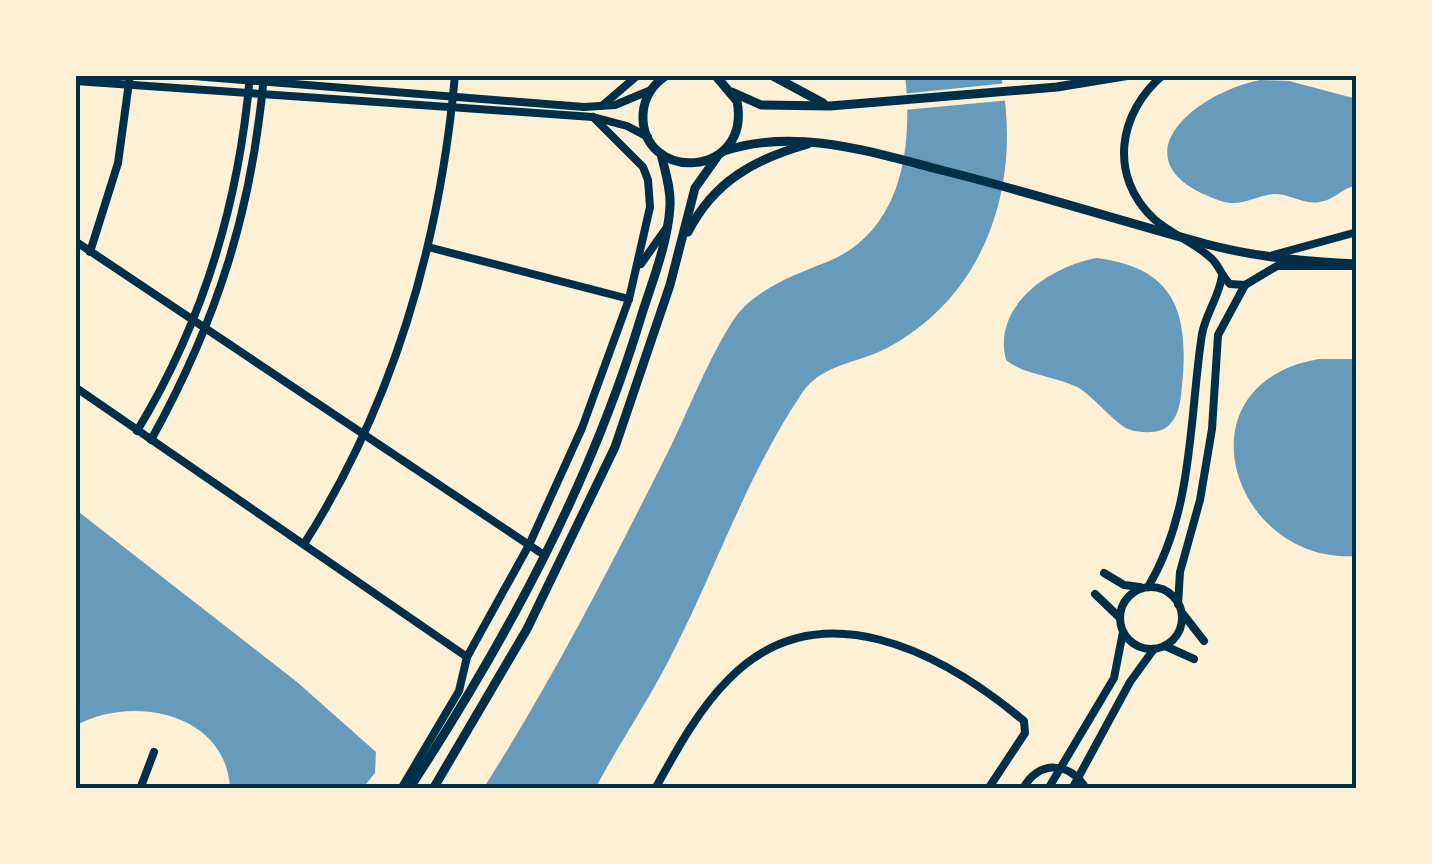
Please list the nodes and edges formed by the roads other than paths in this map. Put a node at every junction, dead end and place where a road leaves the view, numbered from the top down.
1 (180, 75) edge
2 (454, 75) edge
3 (638, 75) edge
4 (667, 75) edge
5 (771, 75) edge
6 (1130, 75) edge
7 (1163, 75) edge
8 (719, 76) edge
9 (250, 77) edge
10 (264, 78) edge
11 (130, 79) edge
12 (75, 80) edge
13 (651, 90) junction
14 (249, 92) junction
15 (732, 92) junction
16 (262, 93) junction
17 (453, 95) junction
18 (830, 106) junction
19 (452, 107) junction
20 (600, 107) junction
21 (587, 113) junction
22 (648, 137) junction
23 (816, 142) junction
24 (661, 154) junction
25 (721, 154) junction
26 (667, 226) junction
27 (1357, 232) edge
28 (1173, 234) junction
29 (75, 241) edge
30 (428, 247) junction
31 (680, 248) junction
32 (90, 252) junction
33 (1269, 256) junction
34 (1357, 265) edge
35 (636, 270) junction
36 (1222, 276) junction
37 (1245, 285) junction
38 (629, 299) junction
39 (194, 320) junction
40 (208, 329) junction
41 (75, 387) edge
42 (137, 430) junction
43 (364, 434) junction
44 (151, 440) junction
45 (304, 544) junction
46 (528, 545) junction
47 (544, 554) junction
48 (1104, 573) dead end
49 (1146, 588) junction
50 (1095, 594) dead end
51 (1179, 606) junction
52 (1120, 618) junction
53 (1123, 632) junction
54 (1204, 642) dead end
55 (1166, 646) junction
56 (1154, 649) junction
57 (467, 657) junction
58 (1194, 659) dead end
59 (154, 752) dead end
60 (1061, 767) junction
61 (1079, 777) junction
62 (140, 789) edge
63 (400, 789) edge
64 (409, 789) edge
65 (432, 789) edge
66 (656, 789) edge
67 (988, 789) edge
68 (1022, 789) edge
69 (1048, 789) edge
70 (1072, 789) edge
71 (1086, 789) edge

1 - 9 street
2 - 17 street
3 - 20 street
4 - 13 street
5 - 18 street
6 - 18 street
7 - 28 street
8 - 15 street
9 - 10 street
9 - 14 street
10 - 16 street
10 - 17 street
11 - 12 street
11 - 14 street
11 - 32 street
13 - 20 street
13 - 22 street
14 - 16 street
14 - 39 street
15 - 18 street
15 - 25 street
16 - 19 street
16 - 40 street
17 - 19 street
17 - 21 street
19 - 21 street
19 - 30 street
20 - 21 street
21 - 22 street
21 - 35 street
22 - 24 street
23 - 25 street
23 - 28 street
23 - 31 street
24 - 25 street
24 - 26 street
25 - 31 street
26 - 35 street
26 - 47 street
27 - 33 street
28 - 33 street
28 - 36 street
29 - 32 street
30 - 38 street
30 - 43 street
31 - 65 street
32 - 39 street
33 - 34 street
34 - 37 street
35 - 38 street
36 - 37 street
36 - 49 street
37 - 51 street
38 - 46 street
39 - 40 street
39 - 42 street
40 - 43 street
40 - 44 street
41 - 42 street
42 - 44 street
43 - 45 street
43 - 46 street
44 - 45 street
45 - 57 street
46 - 47 street
46 - 57 street
47 - 64 street
48 - 49 street
49 - 51 street
49 - 52 street
50 - 52 street
51 - 54 street
51 - 55 street
52 - 53 street
53 - 56 street
53 - 60 street
55 - 56 street
55 - 58 street
56 - 61 street
57 - 63 street
59 - 62 street
60 - 61 street
60 - 68 street
60 - 69 street
61 - 70 street
61 - 71 street
66 - 67 street

